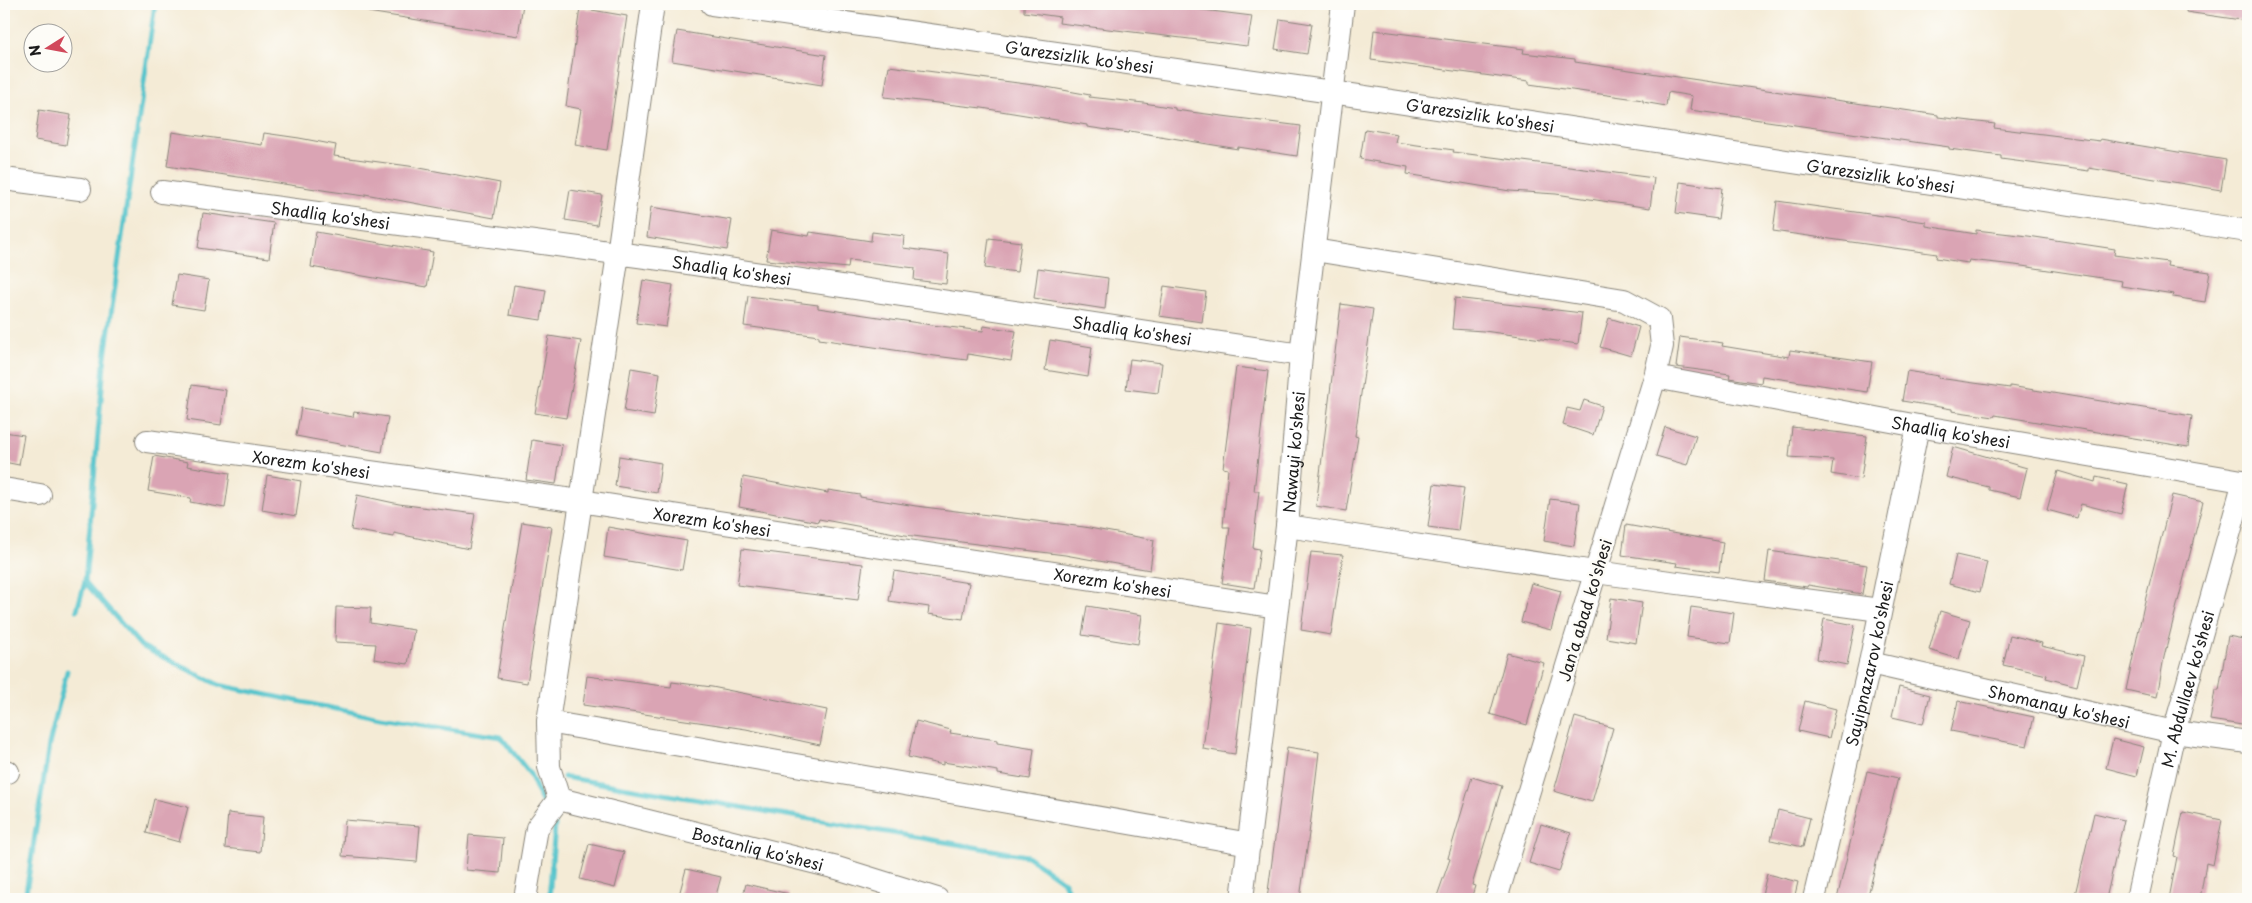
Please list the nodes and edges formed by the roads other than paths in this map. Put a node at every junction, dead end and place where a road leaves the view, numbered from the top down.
1 (653, 4) edge
2 (712, 4) edge
3 (1342, 4) edge
4 (1332, 92) junction
5 (4, 179) edge
6 (80, 189) dead end
7 (162, 192) dead end
8 (2248, 230) edge
9 (1314, 250) junction
10 (618, 254) junction
11 (1301, 354) junction
12 (1655, 378) junction
13 (1918, 426) junction
14 (147, 441) dead end
15 (2246, 481) edge
16 (4, 490) edge
17 (40, 495) dead end
18 (580, 502) junction
19 (1287, 526) junction
20 (1595, 572) junction
21 (1277, 607) junction
22 (1880, 610) junction
23 (1870, 663) junction
24 (548, 722) junction
25 (2174, 732) junction
26 (2248, 742) edge
27 (567, 801) junction
28 (1250, 844) junction
29 (525, 899) edge
30 (937, 899) edge
31 (1242, 899) edge
32 (1496, 899) edge
33 (1814, 899) edge
34 (2137, 899) edge

1 - 10 street
2 - 4 street, G'arezsizlik ko'shesi
3 - 4 street, Nawayi ko'shesi
4 - 8 street, G'arezsizlik ko'shesi
4 - 9 street, Nawayi ko'shesi
5 - 6 street
7 - 10 street, Shadliq ko'shesi
9 - 11 street, Nawayi ko'shesi
9 - 12 street, Jan'a abad ko'shesi
10 - 11 street, Shadliq ko'shesi
10 - 18 street
11 - 19 street, Nawayi ko'shesi
12 - 13 street, Shadliq ko'shesi
12 - 20 street, Jan'a abad ko'shesi
13 - 15 street, Shadliq ko'shesi
13 - 22 street, Sayipnazarov ko'shesi
14 - 18 street, Xorezm ko'shesi
15 - 25 street, M. Abdullaev ko'shesi
16 - 17 street
18 - 21 street, Xorezm ko'shesi
18 - 24 street
19 - 20 street
19 - 21 street, Nawayi ko'shesi
20 - 22 street
20 - 32 street, Jan'a abad ko'shesi
21 - 28 street, Nawayi ko'shesi
22 - 23 street, Sayipnazarov ko'shesi
23 - 25 street, Shomanay ko'shesi
23 - 33 street, Sayipnazarov ko'shesi
24 - 27 street
24 - 28 street
25 - 26 street, Shomanay ko'shesi
25 - 34 street, M. Abdullaev ko'shesi
27 - 29 street
27 - 30 street, Bostanliq ko'shesi
28 - 31 street, Nawayi ko'shesi

